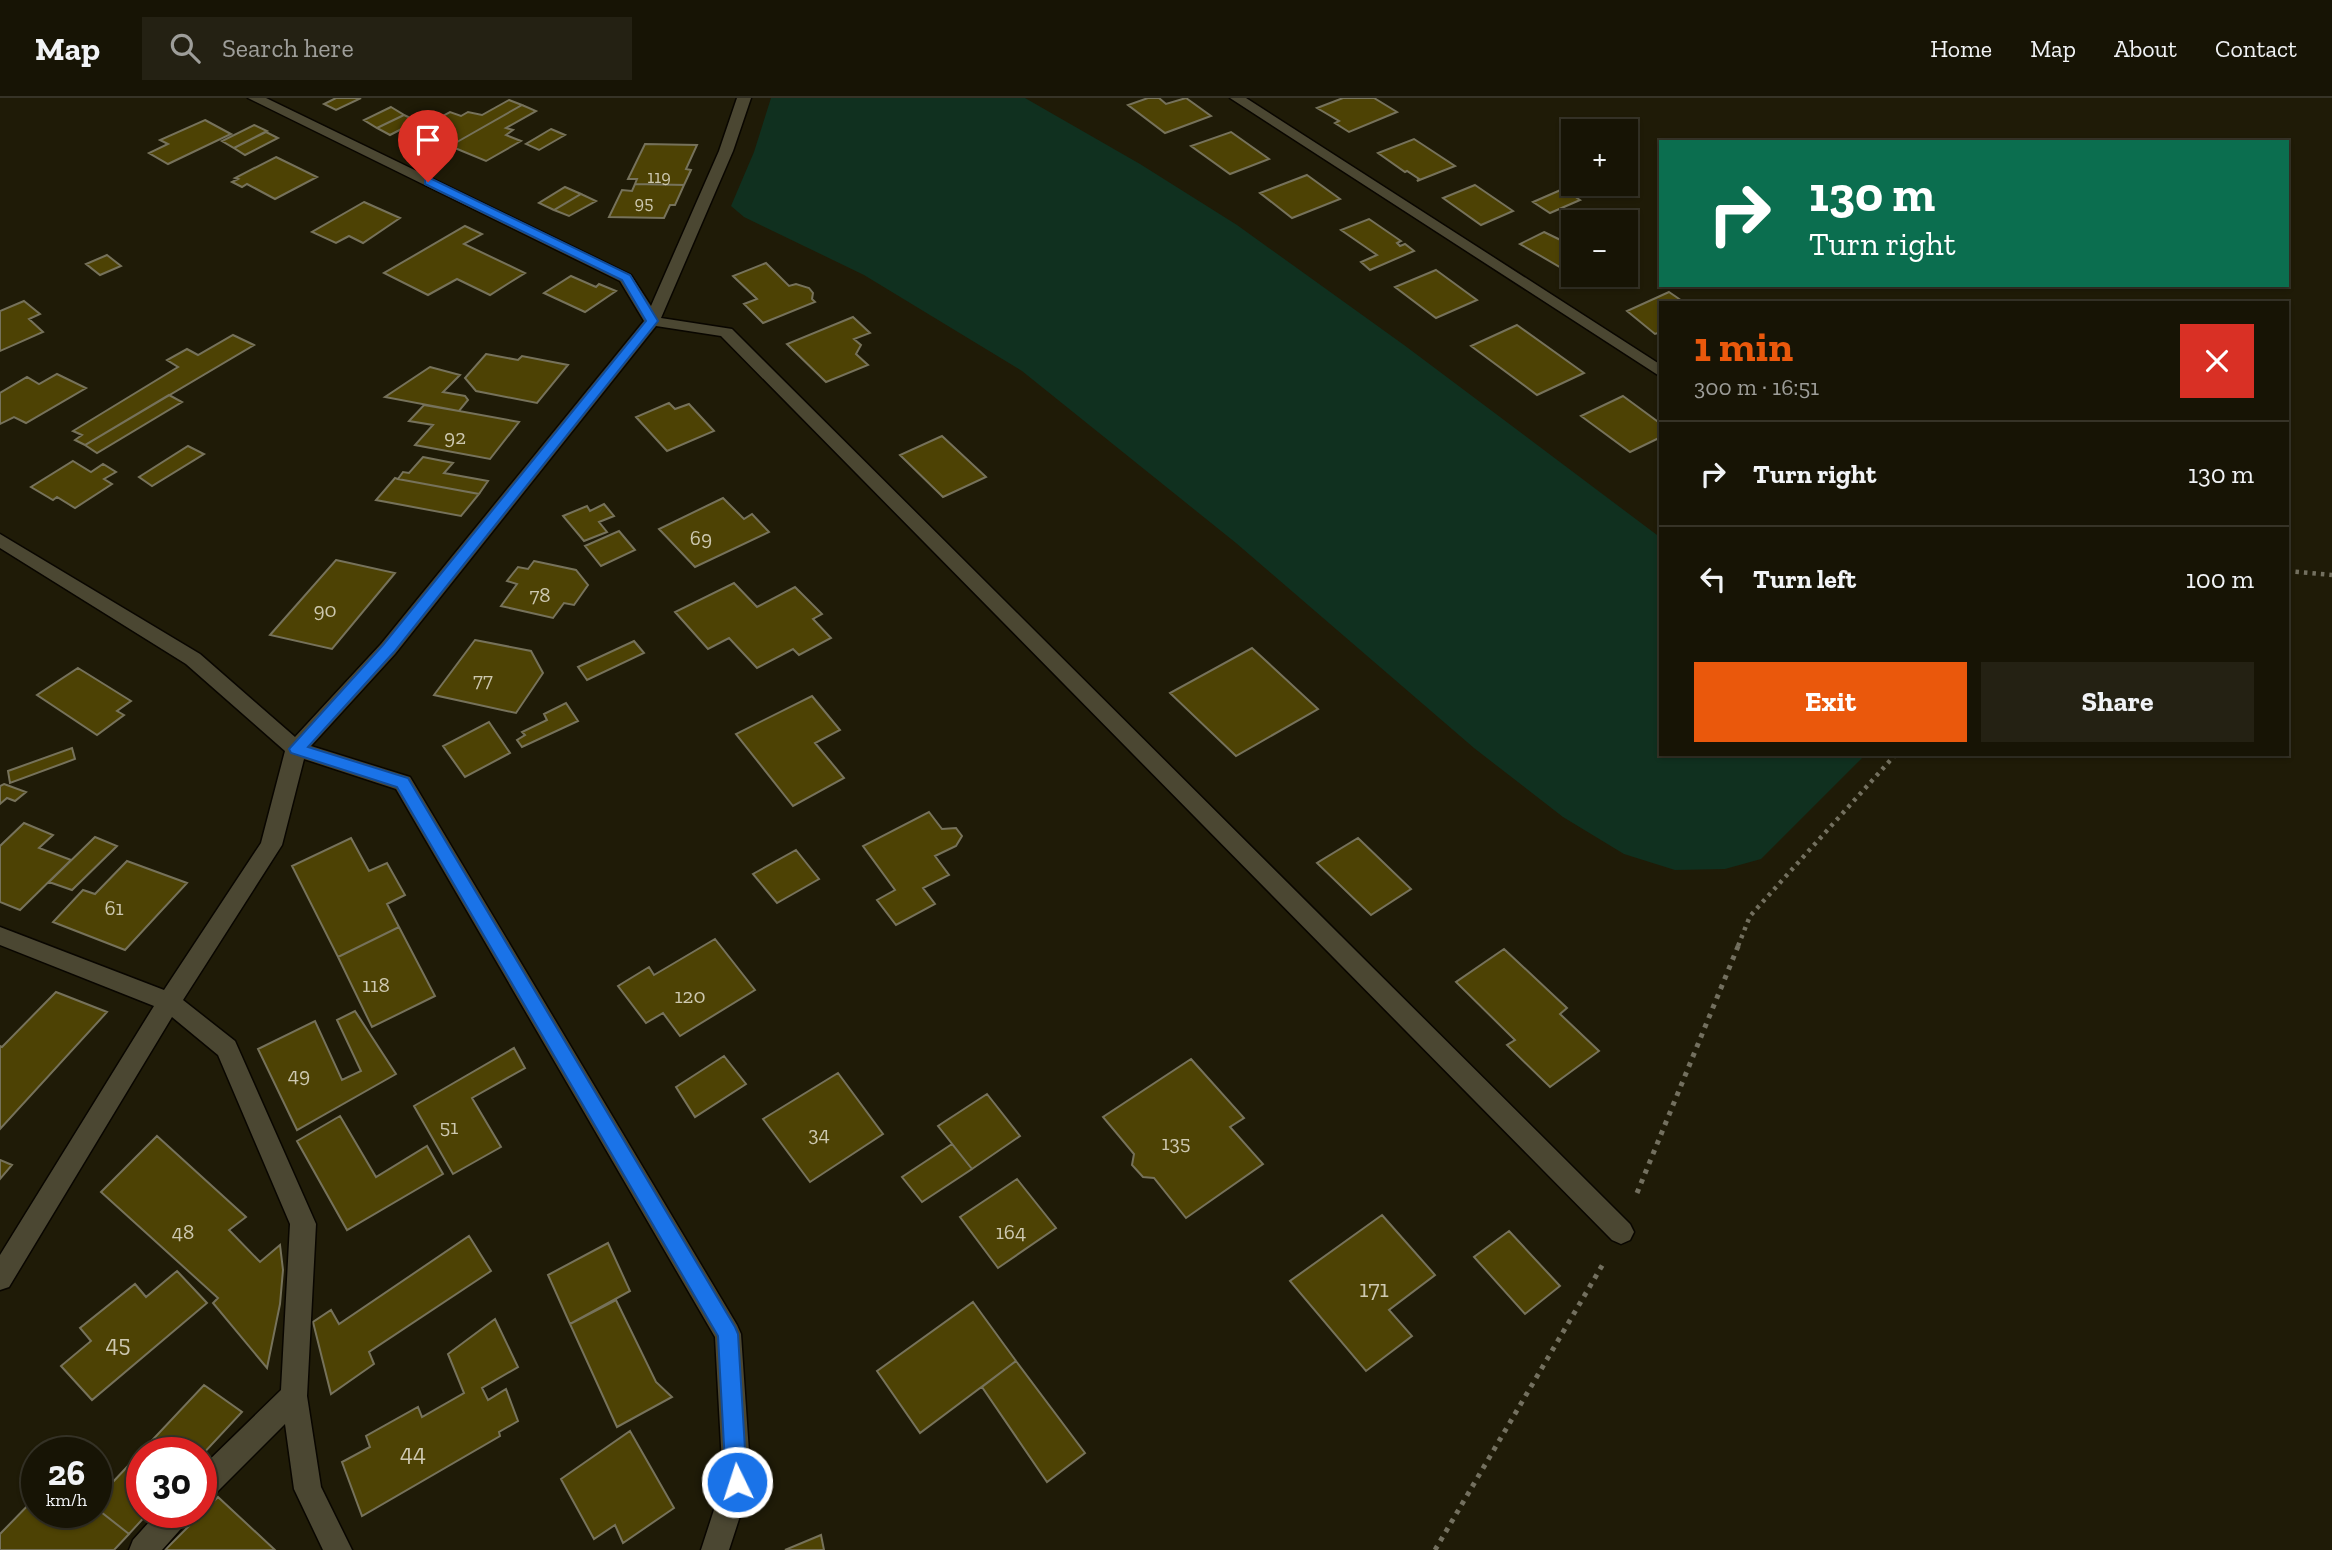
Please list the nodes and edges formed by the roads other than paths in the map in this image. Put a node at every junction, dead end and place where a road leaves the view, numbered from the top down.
1 (255, 98) edge
2 (744, 98) edge
3 (1237, 98) edge
4 (652, 321) junction
5 (1659, 371) edge
6 (0, 540) edge
7 (296, 749) junction
8 (0, 936) edge
9 (169, 1002) junction
10 (1621, 1232) road end
11 (0, 1279) edge
12 (294, 1396) junction
13 (217, 1472) edge
14 (163, 1528) edge
15 (143, 1550) edge
16 (338, 1550) edge
17 (715, 1550) edge

1 - 4 street
2 - 4 street
3 - 5 street
4 - 7 street
4 - 10 street
6 - 7 street
7 - 9 street
7 - 17 street
8 - 9 street
9 - 11 street
9 - 12 street
12 - 13 street
12 - 16 street
14 - 15 street

